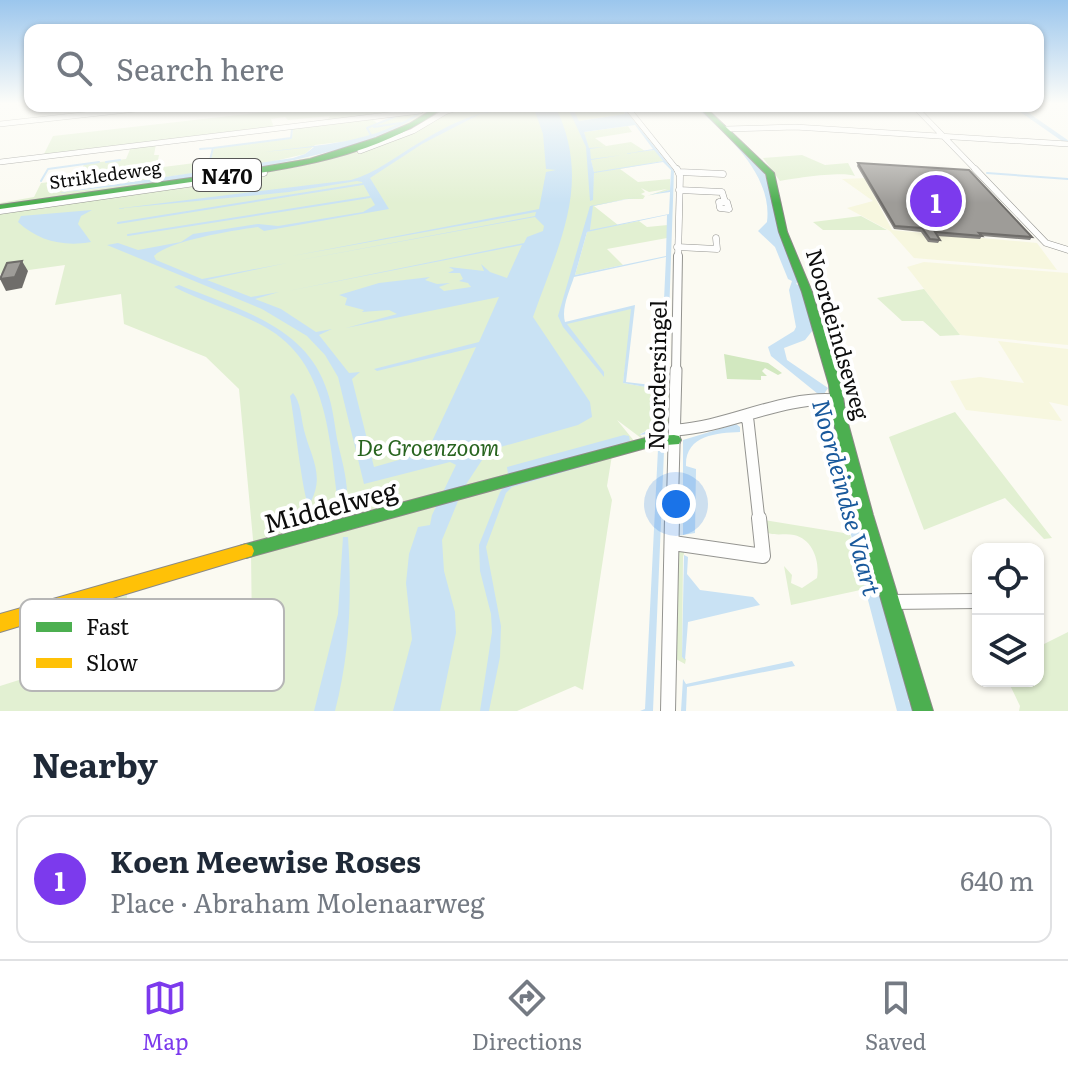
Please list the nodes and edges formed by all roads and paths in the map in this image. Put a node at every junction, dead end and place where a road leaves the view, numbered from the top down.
1 (213, 136) edge
2 (388, 136) edge
3 (400, 136) edge
4 (650, 136) edge
5 (733, 136) edge
6 (944, 136) edge
7 (947, 136) edge
8 (1068, 144) edge
9 (0, 162) edge
10 (679, 172) junction
11 (723, 174) dead end
12 (679, 190) junction
13 (725, 202) dead end
14 (0, 208) edge
15 (716, 238) dead end
16 (677, 247) junction
17 (1068, 250) edge
18 (827, 399) junction
19 (745, 417) junction
20 (675, 435) junction
21 (673, 543) junction
22 (81, 599) edge
23 (972, 601) edge
24 (891, 602) junction
25 (20, 617) edge
26 (0, 623) edge
27 (668, 711) edge
28 (923, 711) edge

1 - 9 street
2 - 14 street, Strikledeweg / N470
3 - 14 street
4 - 10 street
5 - 18 street, Noordeindseweg
6 - 17 street
7 - 8 street
10 - 11 street
10 - 12 street, Noordersingel
12 - 13 street
12 - 16 street, Noordersingel
15 - 16 street
16 - 20 street, Noordersingel
18 - 19 street, Middelweg
18 - 24 street, Noordeindseweg
19 - 20 street, Middelweg
19 - 21 street
20 - 21 street, Noordersingel
20 - 22 street, Middelweg
21 - 27 street, Noordersingel
23 - 24 street
24 - 28 street, Noordeindseweg
25 - 26 street, Middelweg

